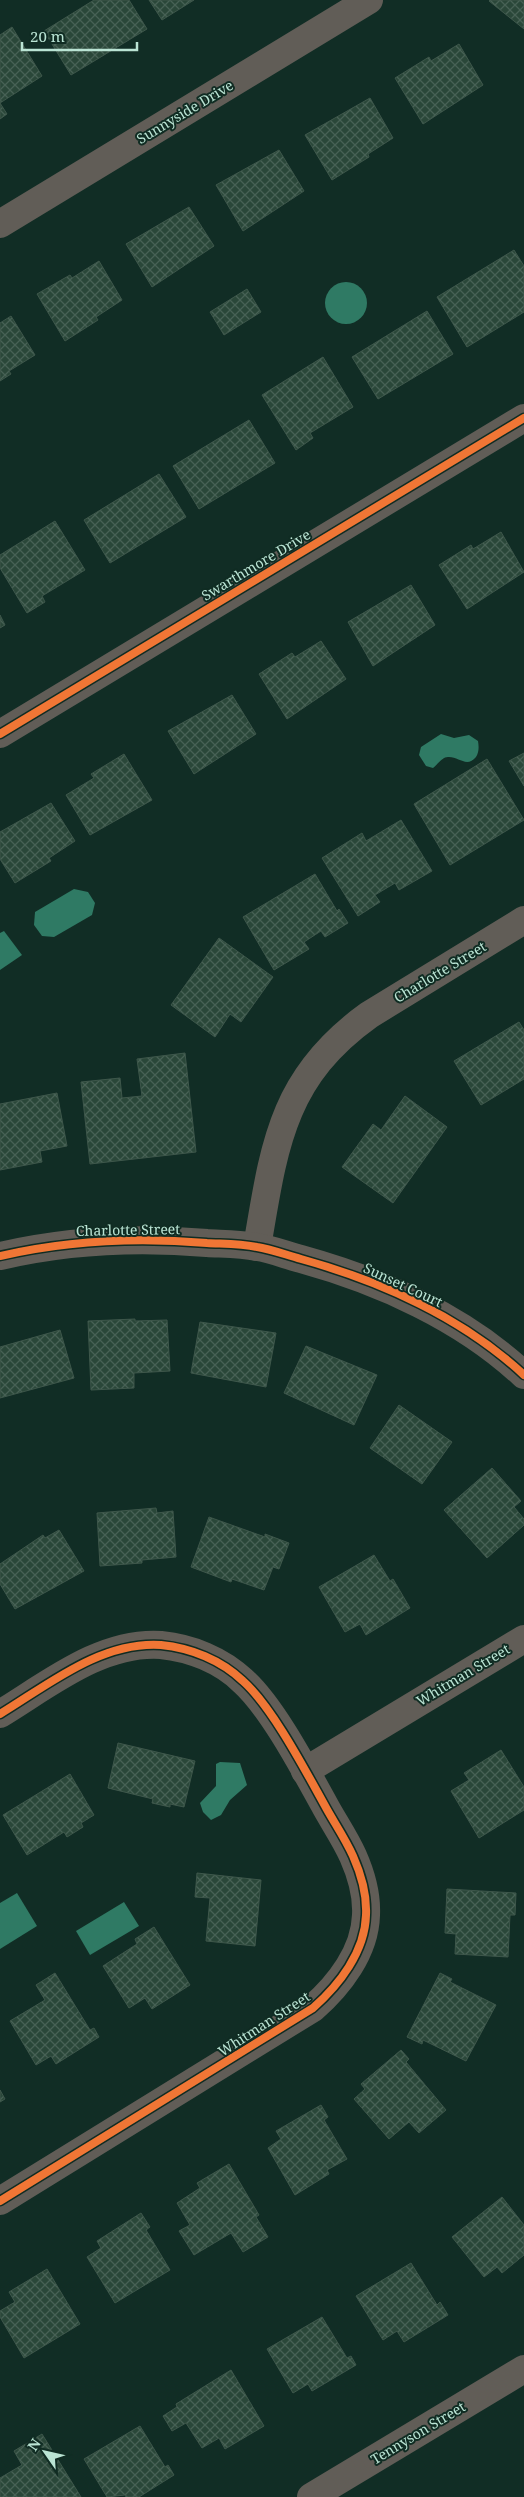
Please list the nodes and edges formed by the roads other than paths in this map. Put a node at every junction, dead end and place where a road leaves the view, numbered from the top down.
1 (369, 0) edge
2 (0, 224) edge
3 (524, 418) edge
4 (0, 734) edge
5 (524, 920) edge
6 (258, 1247) junction
7 (0, 1256) edge
8 (524, 1376) edge
9 (524, 1638) edge
10 (0, 1714) edge
11 (305, 1771) junction
12 (0, 2202) edge
13 (524, 2369) edge
14 (311, 2497) edge

1 - 2 street, Sunnyside Drive
3 - 4 street, Swarthmore Drive
5 - 6 street, Charlotte Street
6 - 7 street, Charlotte Street
6 - 8 street, Sunset Court
9 - 11 street, Whitman Street
10 - 11 street
11 - 12 street, Whitman Street
13 - 14 street, Tennyson Street

